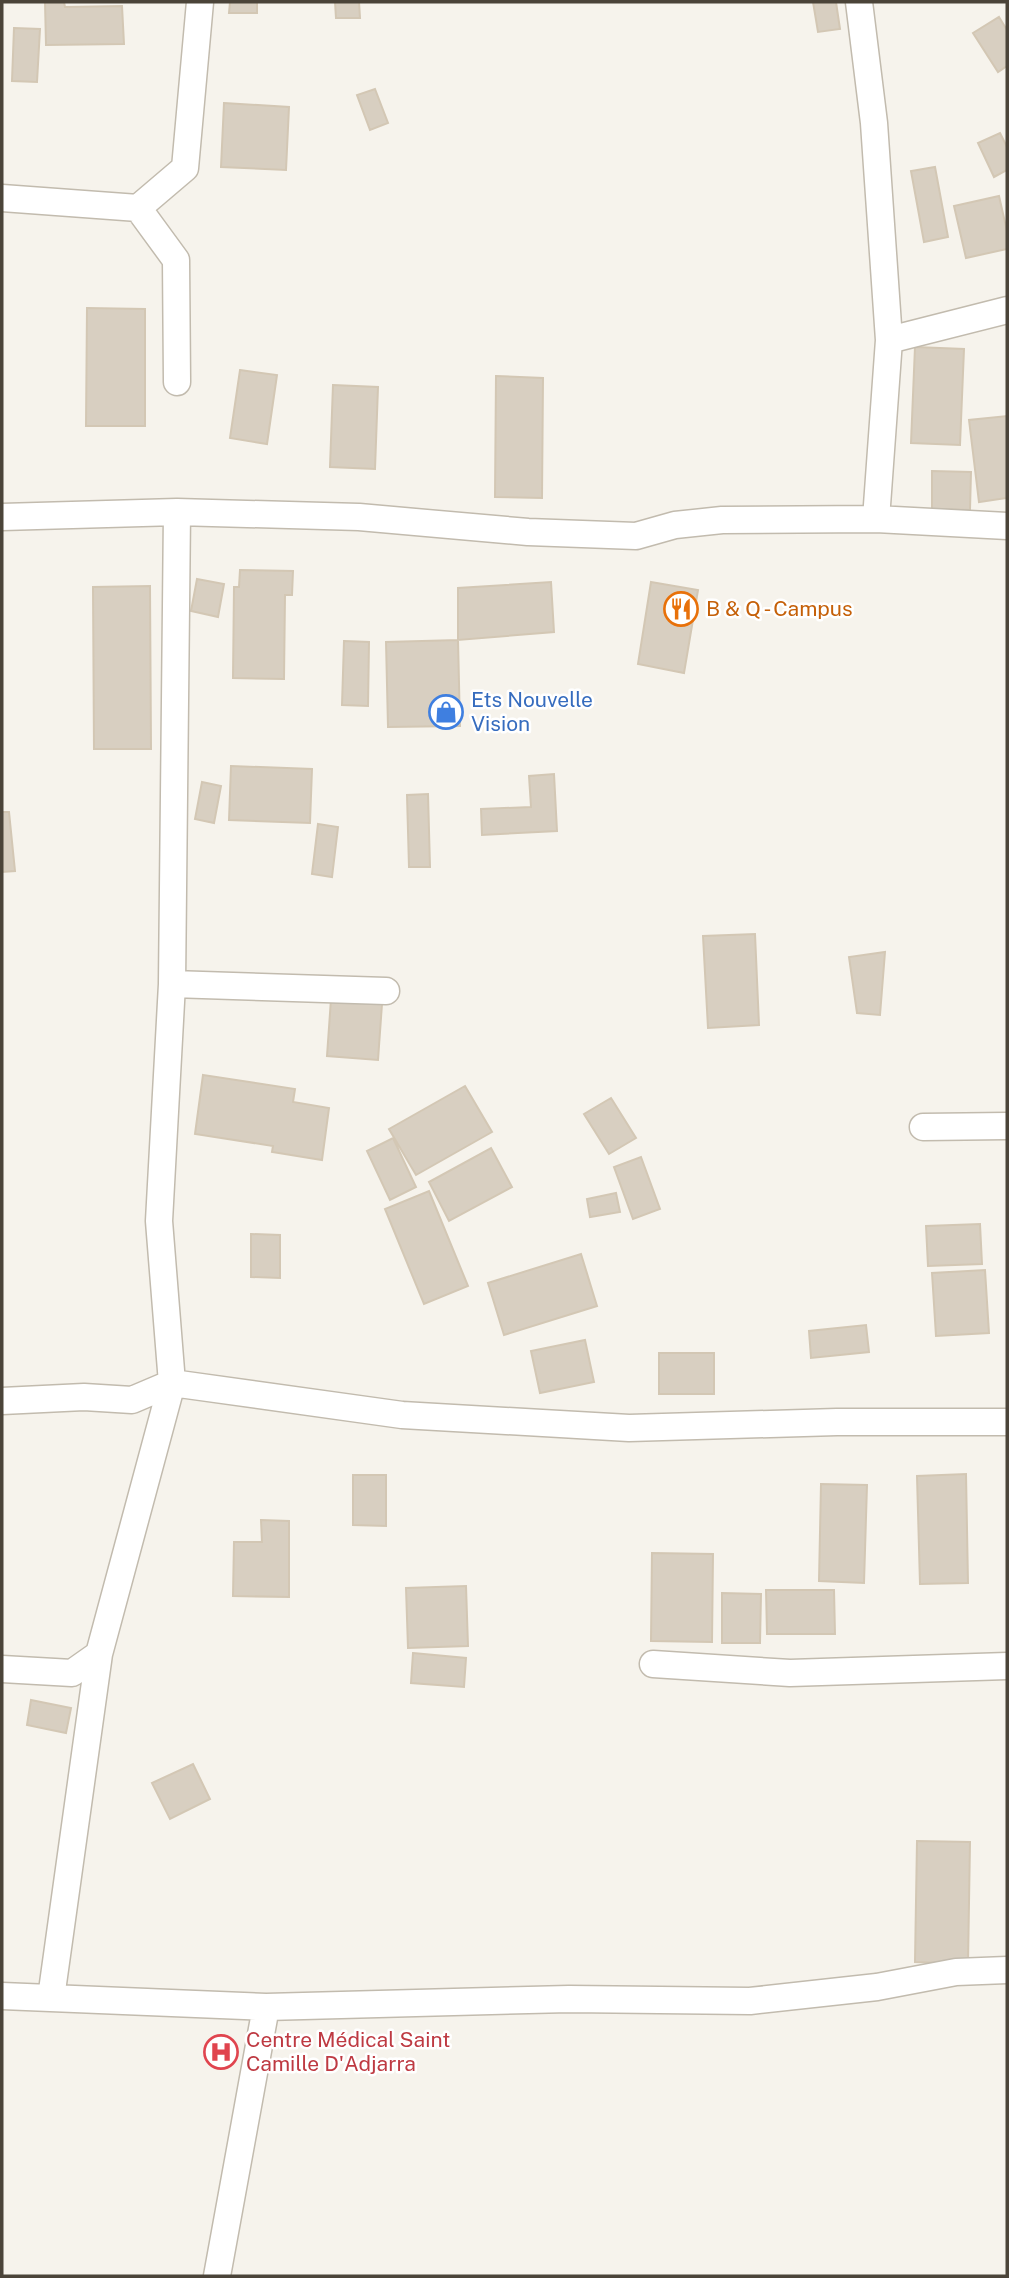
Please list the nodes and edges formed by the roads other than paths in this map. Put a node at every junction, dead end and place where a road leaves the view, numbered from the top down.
1 (201, 2) edge
2 (859, 2) edge
3 (2, 198) edge
4 (138, 208) junction
5 (1007, 310) edge
6 (889, 340) junction
7 (177, 382) dead end
8 (177, 512) junction
9 (2, 517) edge
10 (876, 519) junction
11 (1007, 526) edge
12 (172, 984) junction
13 (386, 991) dead end
14 (1007, 1126) edge
15 (923, 1127) dead end
16 (172, 1383) junction
17 (2, 1401) edge
18 (1007, 1422) edge
19 (99, 1654) junction
20 (653, 1664) dead end
21 (1007, 1665) edge
22 (2, 1669) edge
23 (1007, 1969) edge
24 (2, 1996) edge
25 (51, 1997) junction
26 (266, 2007) junction
27 (217, 2276) edge

1 - 4 street
2 - 6 street
3 - 4 street
4 - 7 street
5 - 6 street
6 - 10 street
8 - 9 street
8 - 10 street
8 - 12 street
10 - 11 street
12 - 13 street
12 - 16 street
14 - 15 street
16 - 17 street
16 - 18 street
16 - 19 street
19 - 22 street
19 - 25 street
20 - 21 street
23 - 26 street
24 - 25 street
25 - 26 street
26 - 27 street

